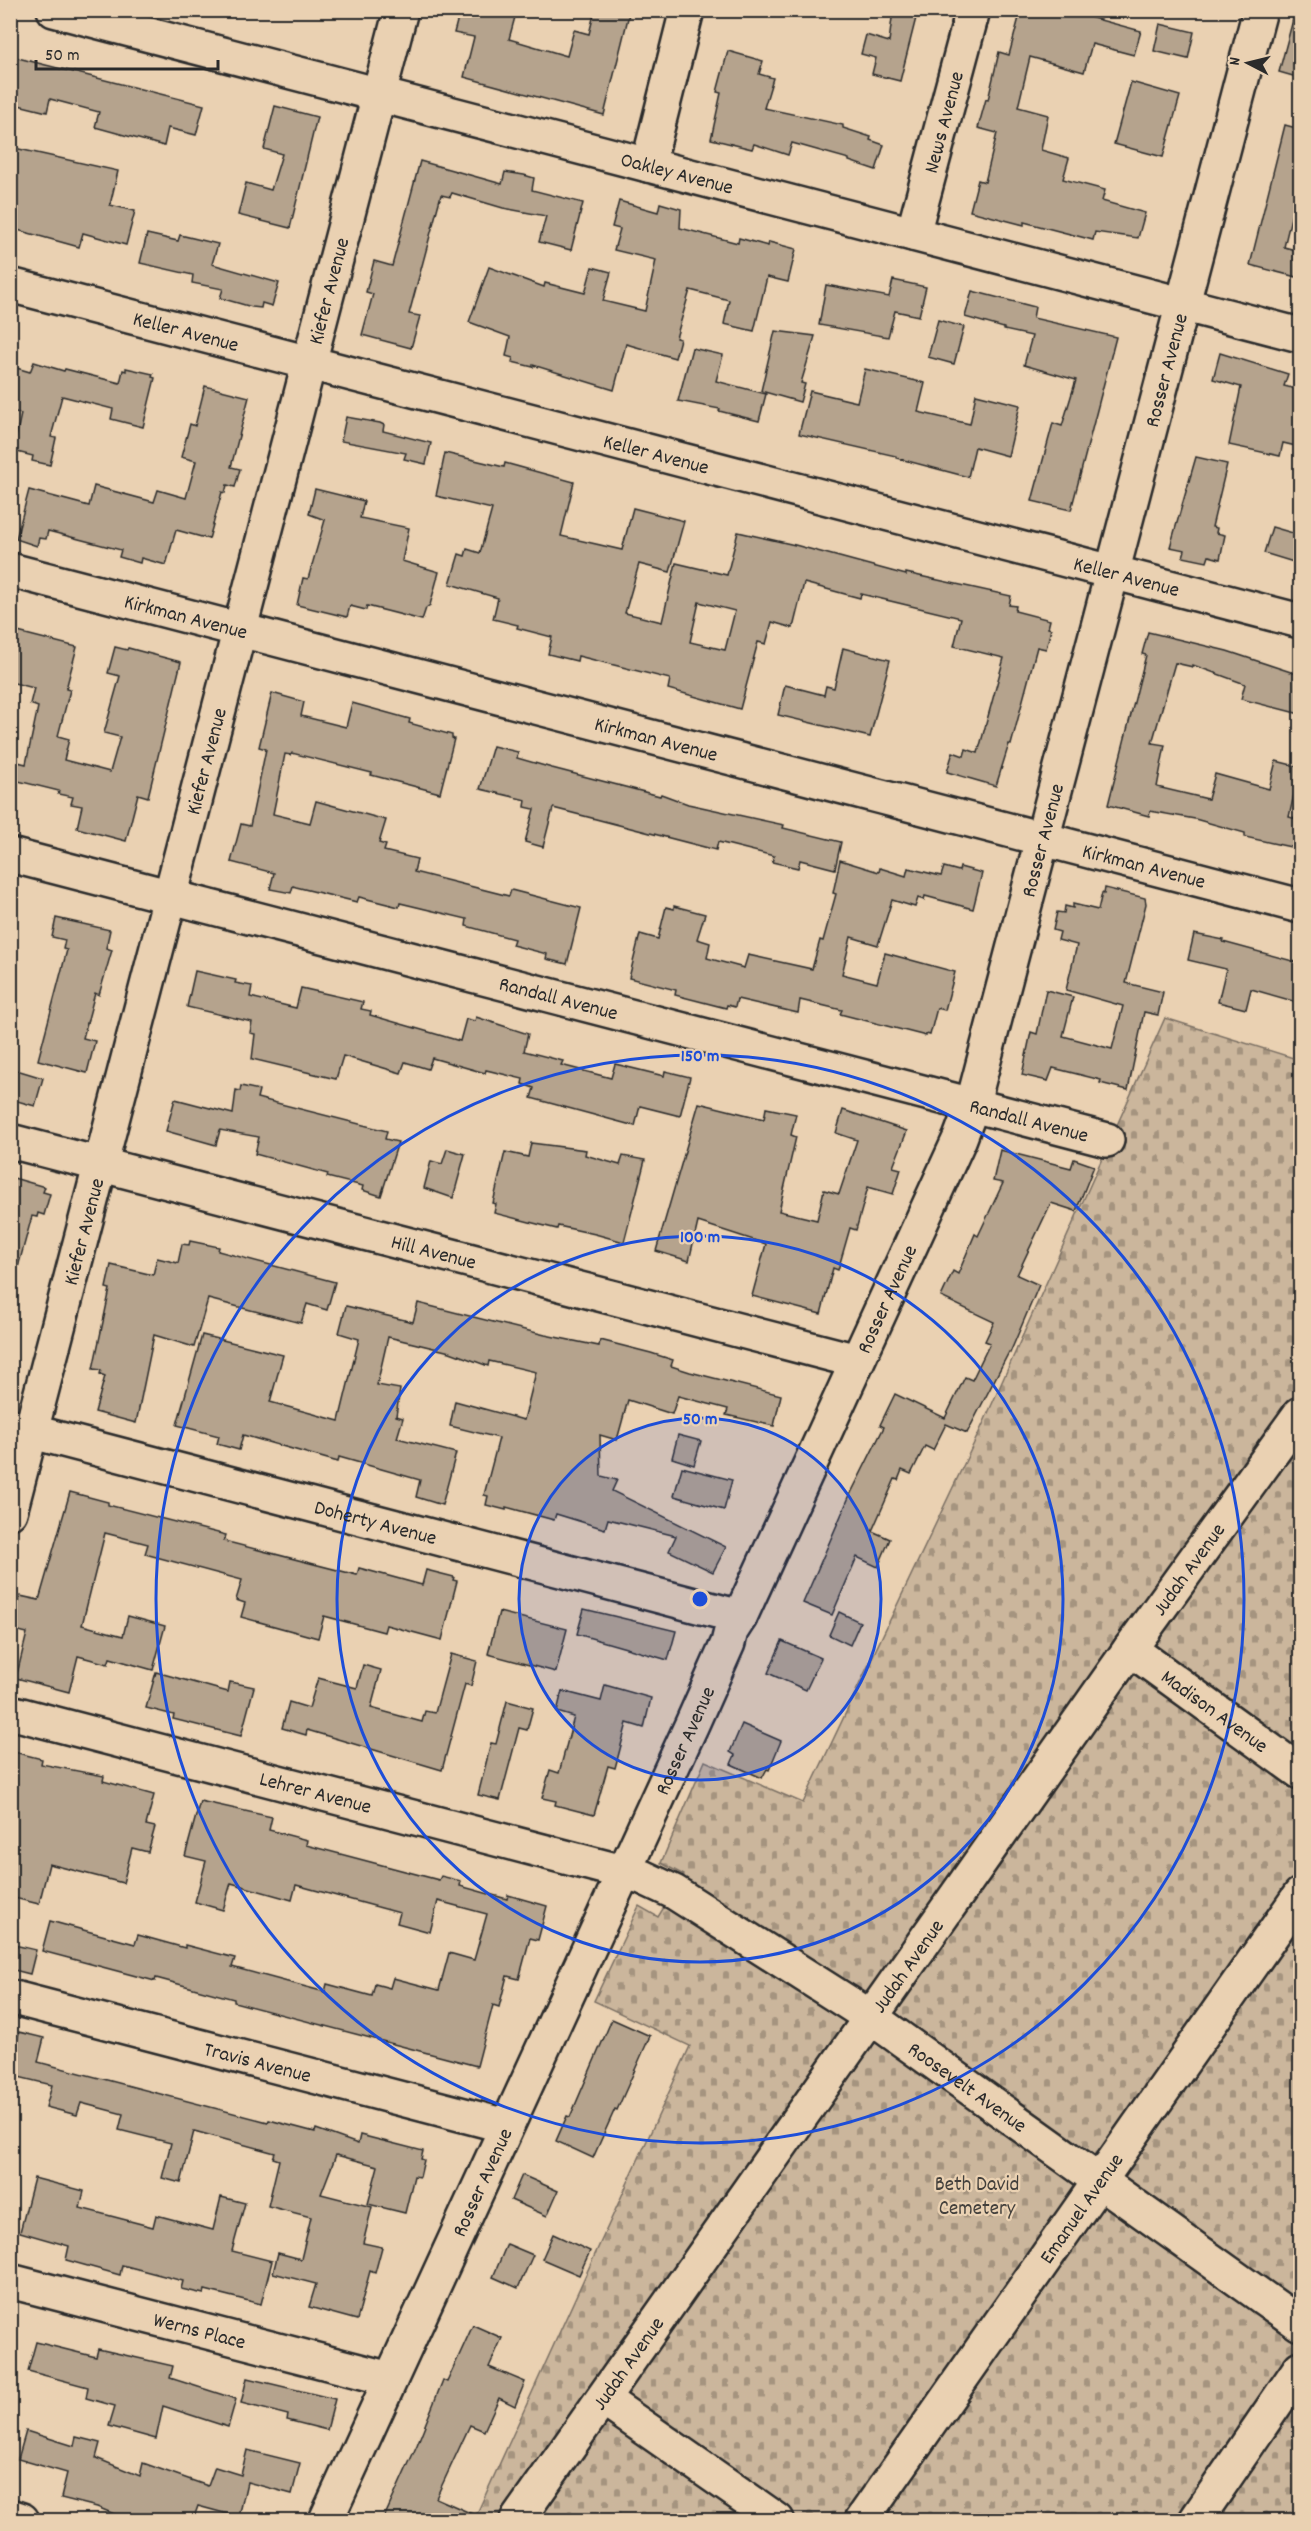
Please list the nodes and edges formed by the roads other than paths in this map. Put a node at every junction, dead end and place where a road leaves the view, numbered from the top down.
1 (54, 10) edge
2 (401, 10) edge
3 (687, 10) edge
4 (973, 10) edge
5 (1260, 10) edge
6 (86, 15) edge
7 (379, 95) junction
8 (648, 165) junction
9 (914, 234) junction
10 (10, 285) edge
11 (1181, 304) junction
12 (1300, 335) edge
13 (309, 362) junction
14 (10, 570) edge
15 (1111, 572) junction
16 (1300, 621) edge
17 (240, 629) junction
18 (1042, 839) junction
19 (10, 855) edge
20 (171, 897) junction
21 (1300, 906) edge
22 (972, 1106) junction
23 (1107, 1140) dead end
24 (10, 1141) edge
25 (101, 1164) junction
26 (857, 1361) junction
27 (1300, 1414) edge
28 (21, 1429) edge
29 (10, 1512) edge
30 (740, 1617) junction
31 (1130, 1649) junction
32 (10, 1712) edge
33 (1300, 1772) edge
34 (623, 1871) junction
35 (1300, 1894) edge
36 (10, 1997) edge
37 (872, 2018) junction
38 (506, 2126) junction
39 (1100, 2181) junction
40 (10, 2281) edge
41 (1300, 2324) edge
42 (1300, 2368) edge
43 (390, 2379) junction
44 (603, 2399) junction
45 (10, 2516) edge
46 (21, 2520) edge
47 (326, 2520) edge
48 (517, 2520) edge
49 (777, 2520) edge
50 (862, 2520) edge
51 (1196, 2520) edge

1 - 6 street, Oakley Avenue
2 - 7 street, Kiefer Avenue
3 - 8 street
4 - 9 street, News Avenue
5 - 11 street, Rosser Avenue
6 - 7 street, Oakley Avenue
7 - 8 street, Oakley Avenue
7 - 13 street, Kiefer Avenue
8 - 9 street, Oakley Avenue
9 - 11 street, Oakley Avenue
10 - 13 street, Keller Avenue
11 - 12 street, Oakley Avenue
11 - 15 street, Rosser Avenue
13 - 15 street, Keller Avenue
13 - 17 street, Kiefer Avenue
14 - 17 street, Kirkman Avenue
15 - 16 street, Keller Avenue
15 - 18 street, Rosser Avenue
17 - 18 street, Kirkman Avenue
17 - 20 street, Kiefer Avenue
18 - 21 street, Kirkman Avenue
18 - 22 street, Rosser Avenue
19 - 20 street, Randall Avenue
20 - 22 street, Randall Avenue
20 - 25 street, Kiefer Avenue
22 - 23 street, Randall Avenue
22 - 26 street, Rosser Avenue
24 - 25 street, Hill Avenue
25 - 26 street, Hill Avenue
25 - 28 street, Kiefer Avenue
26 - 30 street, Rosser Avenue
27 - 31 street, Judah Avenue
28 - 29 street, Kiefer Avenue
28 - 30 street, Doherty Avenue
30 - 34 street, Rosser Avenue
31 - 33 street, Madison Avenue
31 - 37 street, Judah Avenue
32 - 34 street, Lehrer Avenue
34 - 37 street, Roosevelt Avenue
34 - 38 street, Rosser Avenue
35 - 39 street, Emanuel Avenue
36 - 38 street, Travis Avenue
37 - 39 street, Roosevelt Avenue
37 - 44 street, Judah Avenue
38 - 43 street, Rosser Avenue
39 - 41 street, Roosevelt Avenue
39 - 50 street, Emanuel Avenue
40 - 43 street, Werns Place
42 - 51 street
43 - 47 street, Rosser Avenue
44 - 48 street, Judah Avenue
44 - 49 street
45 - 46 street

